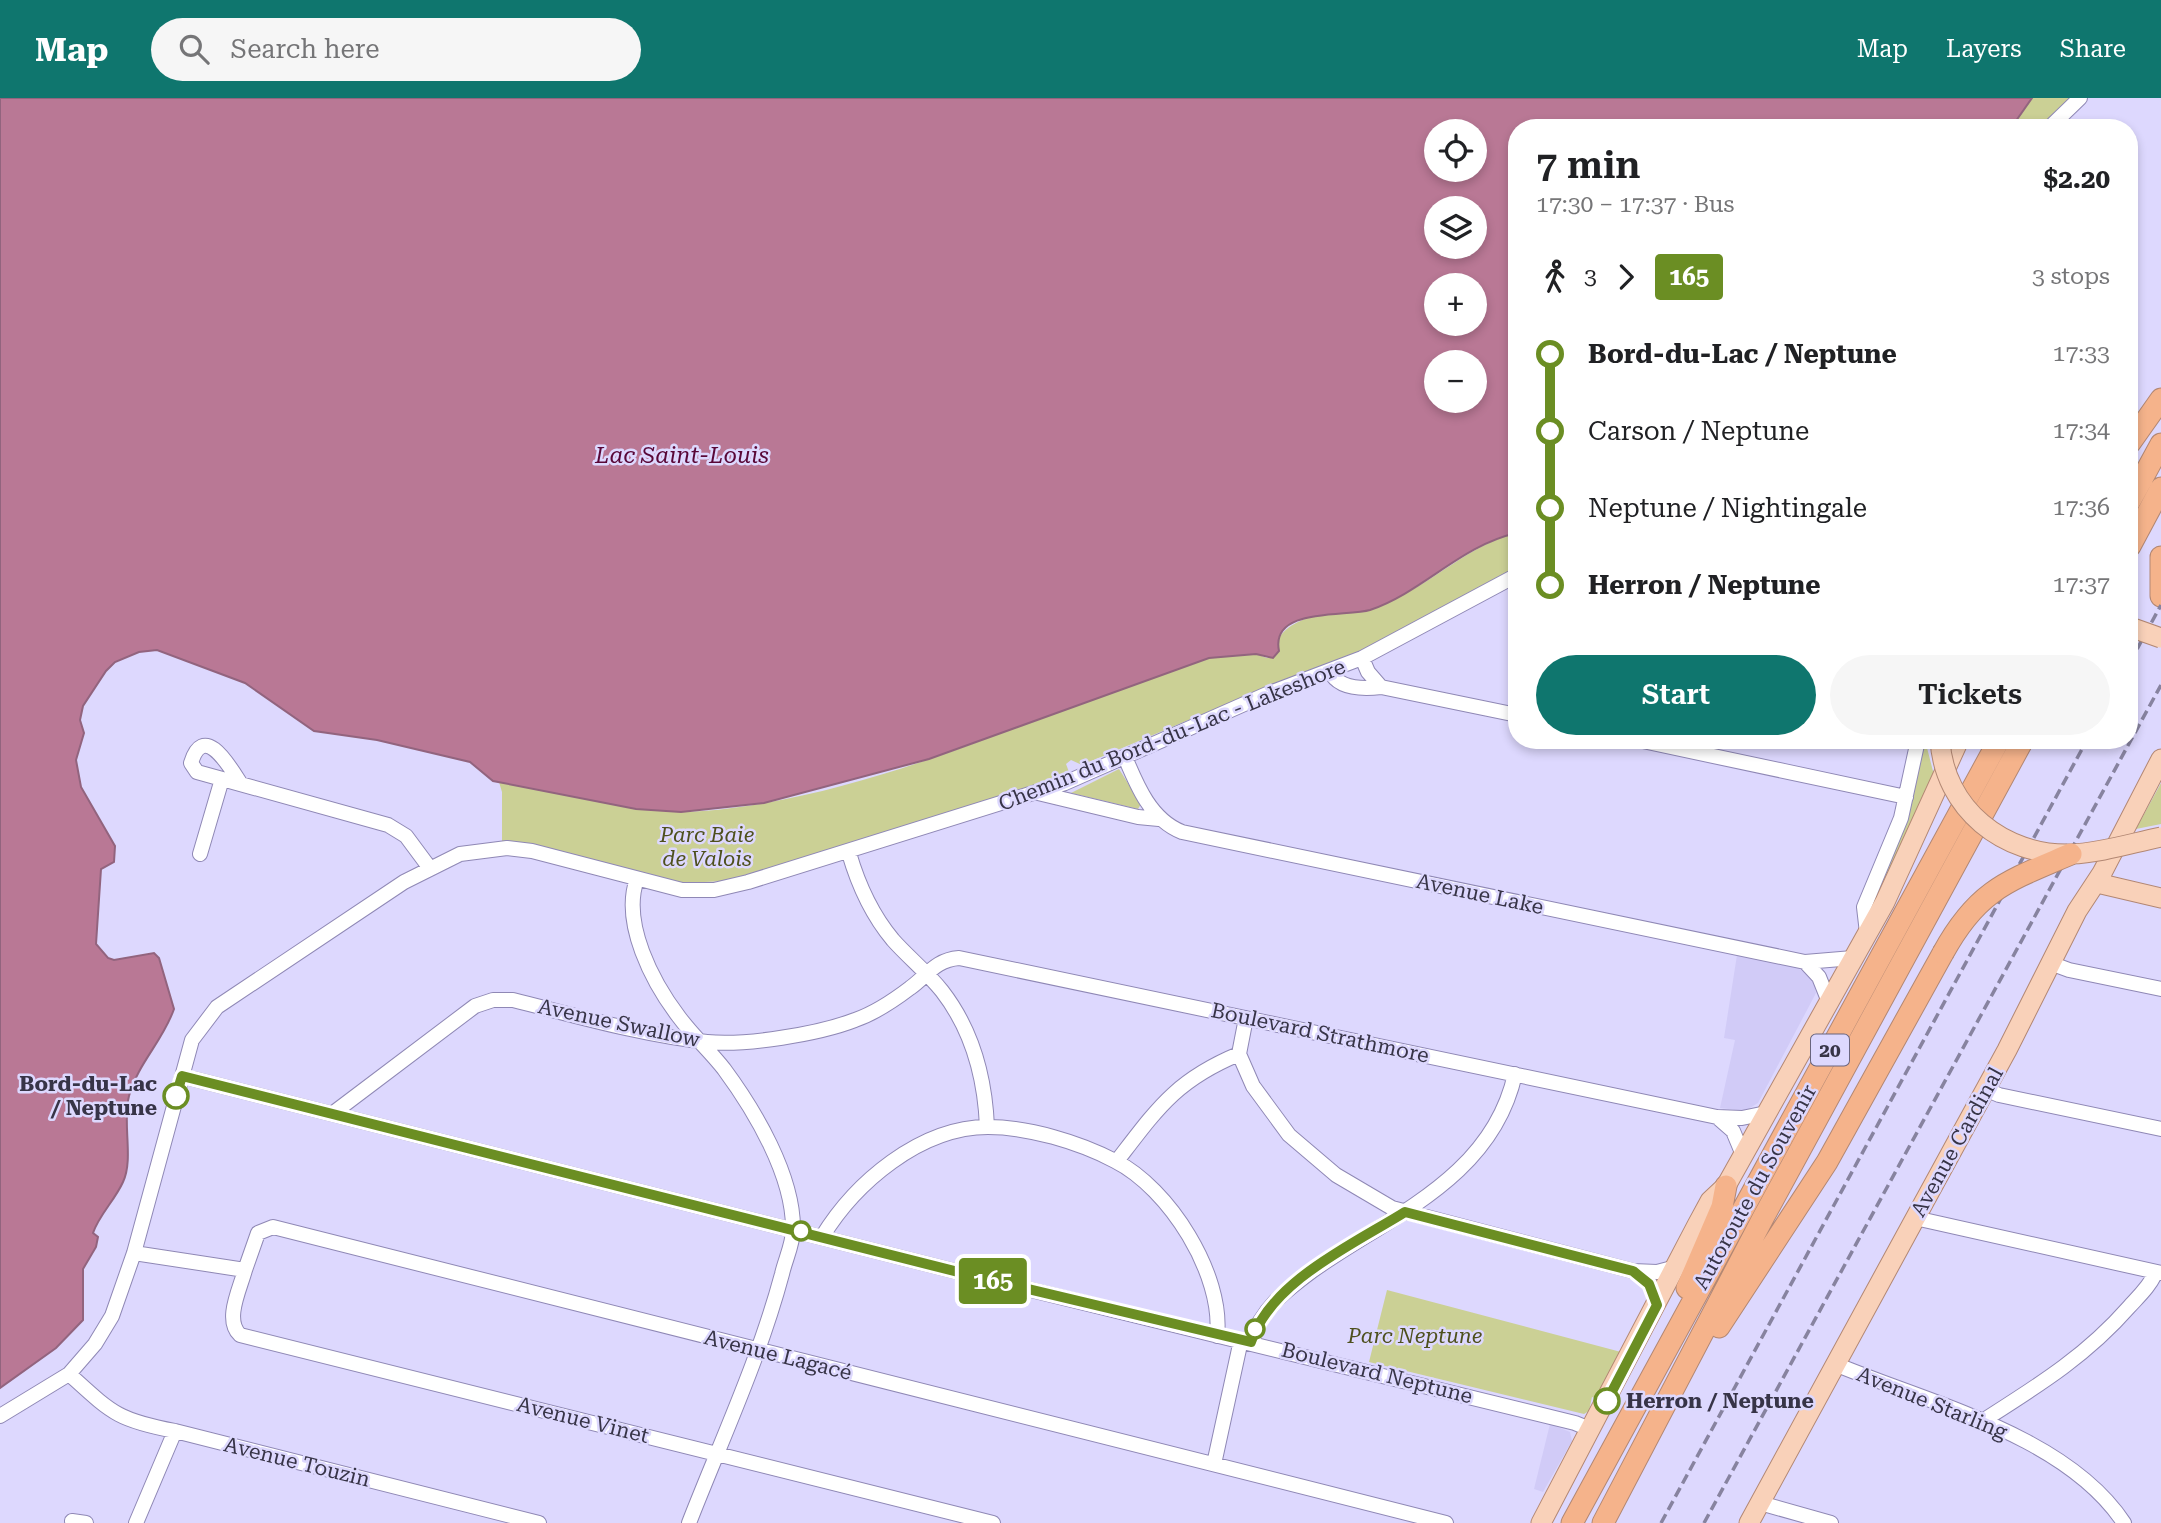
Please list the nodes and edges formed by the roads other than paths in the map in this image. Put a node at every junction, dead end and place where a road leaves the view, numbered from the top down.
1 (2080, 98) edge
2 (2058, 119) edge
3 (2161, 399) edge
4 (2138, 432) edge
5 (2161, 444) edge
6 (2138, 486) edge
7 (2161, 488) edge
8 (2138, 531) edge
9 (2161, 557) edge
10 (1508, 580) edge
11 (2161, 596) edge
12 (2138, 630) edge
13 (2161, 638) edge
14 (1362, 658) junction
15 (1330, 671) junction
16 (1381, 687) junction
17 (1508, 713) edge
18 (1681, 749) edge
19 (1916, 749) edge
20 (1942, 749) edge
21 (1955, 749) edge
22 (1994, 749) edge
23 (2018, 749) edge
24 (1125, 757) junction
25 (2161, 759) edge
26 (222, 779) junction
27 (241, 784) junction
28 (1038, 793) junction
29 (1906, 797) junction
30 (1159, 819) junction
31 (2161, 837) edge
32 (849, 853) junction
33 (200, 854) dead end
34 (2071, 854) junction
35 (2111, 857) junction
36 (429, 867) junction
37 (637, 879) junction
38 (2097, 883) junction
39 (2129, 891) junction
40 (2161, 898) edge
41 (1867, 933) junction
42 (1853, 958) junction
43 (1805, 962) junction
44 (2050, 963) junction
45 (926, 974) junction
46 (2161, 989) edge
47 (1829, 1002) junction
48 (1247, 1018) junction
49 (701, 1041) junction
50 (1239, 1054) junction
51 (1515, 1074) junction
52 (182, 1076) junction
53 (1985, 1089) junction
54 (1766, 1113) junction
55 (332, 1114) junction
56 (1717, 1117) junction
57 (987, 1127) junction
58 (2161, 1129) edge
59 (1743, 1155) junction
60 (1117, 1161) junction
61 (1726, 1186) junction
62 (1405, 1212) junction
63 (1915, 1218) junction
64 (794, 1230) junction
65 (822, 1237) junction
66 (134, 1253) junction
67 (1676, 1267) junction
68 (245, 1270) junction
69 (1633, 1271) junction
70 (2158, 1273) edge
71 (1657, 1305) junction
72 (1217, 1336) junction
73 (1246, 1341) junction
74 (758, 1350) junction
75 (1661, 1359) junction
76 (1835, 1364) junction
77 (69, 1374) junction
78 (1667, 1404) junction
79 (0, 1416) edge
80 (1983, 1420) junction
81 (1592, 1430) junction
82 (175, 1431) junction
83 (716, 1453) junction
84 (1214, 1464) junction
85 (1760, 1503) junction
86 (1400, 1517) edge
87 (135, 1523) edge
88 (539, 1523) edge
89 (689, 1523) edge
90 (993, 1523) edge
91 (1446, 1523) edge
92 (1541, 1523) edge
93 (1572, 1523) edge
94 (1603, 1523) edge
95 (1749, 1523) edge
96 (1831, 1523) edge
97 (2124, 1523) edge

1 - 2 street
3 - 4 highway
5 - 6 highway
7 - 8 highway
9 - 11 highway
10 - 14 street, Chemin du Bord-du-Lac - Lakeshore
12 - 13 main road, bridge
14 - 15 street, Chemin du Bord-du-Lac - Lakeshore
14 - 16 street
15 - 16 street
15 - 24 street, Chemin du Bord-du-Lac - Lakeshore
16 - 17 street
18 - 29 street
19 - 29 street
20 - 34 main road, bridge
21 - 41 main road
22 - 75 highway, Autoroute du Souvenir / 20
23 - 78 highway, Autoroute du Souvenir / 20
24 - 28 street, Chemin du Bord-du-Lac - Lakeshore
24 - 30 street
25 - 35 main road, Avenue Cardinal
26 - 27 street
26 - 27 street
26 - 33 street
27 - 36 street
28 - 30 street, Avenue Lake
28 - 32 street, Chemin du Bord-du-Lac - Lakeshore
29 - 41 street
30 - 43 street, Avenue Lake
31 - 34 main road, bridge
32 - 37 street, Chemin du Bord-du-Lac - Lakeshore
32 - 45 street
34 - 78 highway, bridge
35 - 38 main road, Avenue Cardinal
35 - 39 main road
36 - 37 street, Chemin du Bord-du-Lac - Lakeshore
36 - 52 street, Chemin du Bord-du-Lac - Lakeshore
37 - 49 street
38 - 39 main road
38 - 44 main road, Avenue Cardinal
39 - 40 main road
41 - 42 main road
42 - 43 street, Avenue Lake
42 - 47 main road
43 - 47 street
44 - 46 street
44 - 53 main road, Avenue Cardinal
45 - 48 street, Boulevard Strathmore
45 - 49 street, Avenue Swallow
45 - 57 street
47 - 54 main road
48 - 50 street
48 - 51 street, Boulevard Strathmore
49 - 55 street, Avenue Swallow
49 - 64 street
50 - 60 street
50 - 62 street
51 - 56 street, Boulevard Strathmore
51 - 62 street
52 - 55 street, Boulevard Neptune
52 - 66 street, Chemin du Bord-du-Lac - Lakeshore
53 - 58 street
53 - 63 main road, Avenue Cardinal
54 - 56 street, Boulevard Strathmore
54 - 59 main road
55 - 64 street, Boulevard Neptune
56 - 59 street
57 - 60 street
57 - 65 street
59 - 61 main road
60 - 72 street
61 - 67 main road
61 - 75 highway
62 - 69 street
62 - 73 street
63 - 70 street
63 - 76 main road, Avenue Cardinal
64 - 65 street, Boulevard Neptune
64 - 74 street
65 - 72 street, Boulevard Neptune
66 - 68 street
66 - 77 street, Chemin du Bord-du-Lac - Lakeshore
67 - 69 street
67 - 71 main road
68 - 74 street, Avenue Lagacé
68 - 83 street, Avenue Vinet
69 - 71 street
70 - 80 street
71 - 81 main road
72 - 73 street, Boulevard Neptune
73 - 81 street, Boulevard Neptune
73 - 84 street
74 - 83 street
74 - 84 street, Avenue Lagacé
75 - 93 highway, Autoroute du Souvenir / 20
76 - 80 street, Avenue Starling
76 - 85 main road, Avenue Cardinal
77 - 79 street, Chemin du Bord-du-Lac - Lakeshore
77 - 82 street, Avenue Touzin
78 - 94 highway, Autoroute du Souvenir / 20
80 - 97 street, Avenue Starling
81 - 92 main road
82 - 87 street
82 - 88 street, Avenue Touzin
83 - 89 street
83 - 90 street, Avenue Vinet
84 - 86 street, Avenue Lagacé
85 - 95 main road, Avenue Cardinal
85 - 96 street
86 - 91 street, Avenue Lagacé

